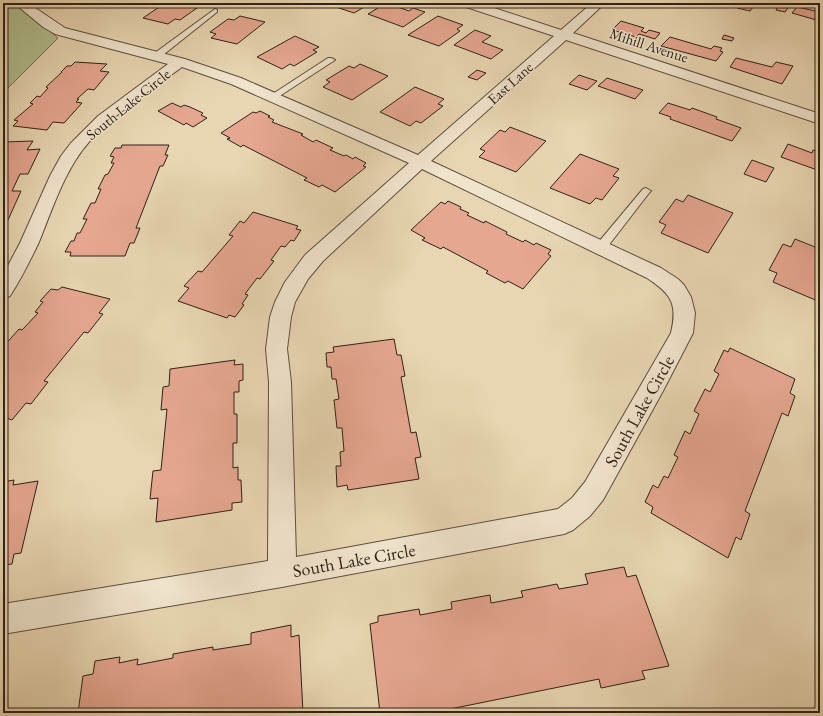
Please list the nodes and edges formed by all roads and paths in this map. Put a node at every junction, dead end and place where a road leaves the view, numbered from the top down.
1 (20, 3) edge
2 (467, 3) edge
3 (599, 3) edge
4 (215, 11) dead end
5 (563, 35) junction
6 (156, 57) junction
7 (331, 60) dead end
8 (180, 62) junction
9 (272, 97) junction
10 (820, 119) edge
11 (420, 162) junction
12 (646, 191) dead end
13 (600, 247) junction
14 (3, 291) edge
15 (282, 573) junction
16 (3, 620) edge

1 - 6 street
2 - 5 street, Mihill Avenue
3 - 5 street, East Lane
4 - 6 lane
5 - 10 street, Mihill Avenue
5 - 11 street, East Lane
6 - 8 street
7 - 9 lane
8 - 9 street, South Lake Circle
8 - 14 street, South Lake Circle
9 - 11 street, South Lake Circle
11 - 13 street, South Lake Circle
11 - 15 street, South Lake Circle
12 - 13 lane
13 - 15 street, South Lake Circle
15 - 16 street, South Lake Circle

